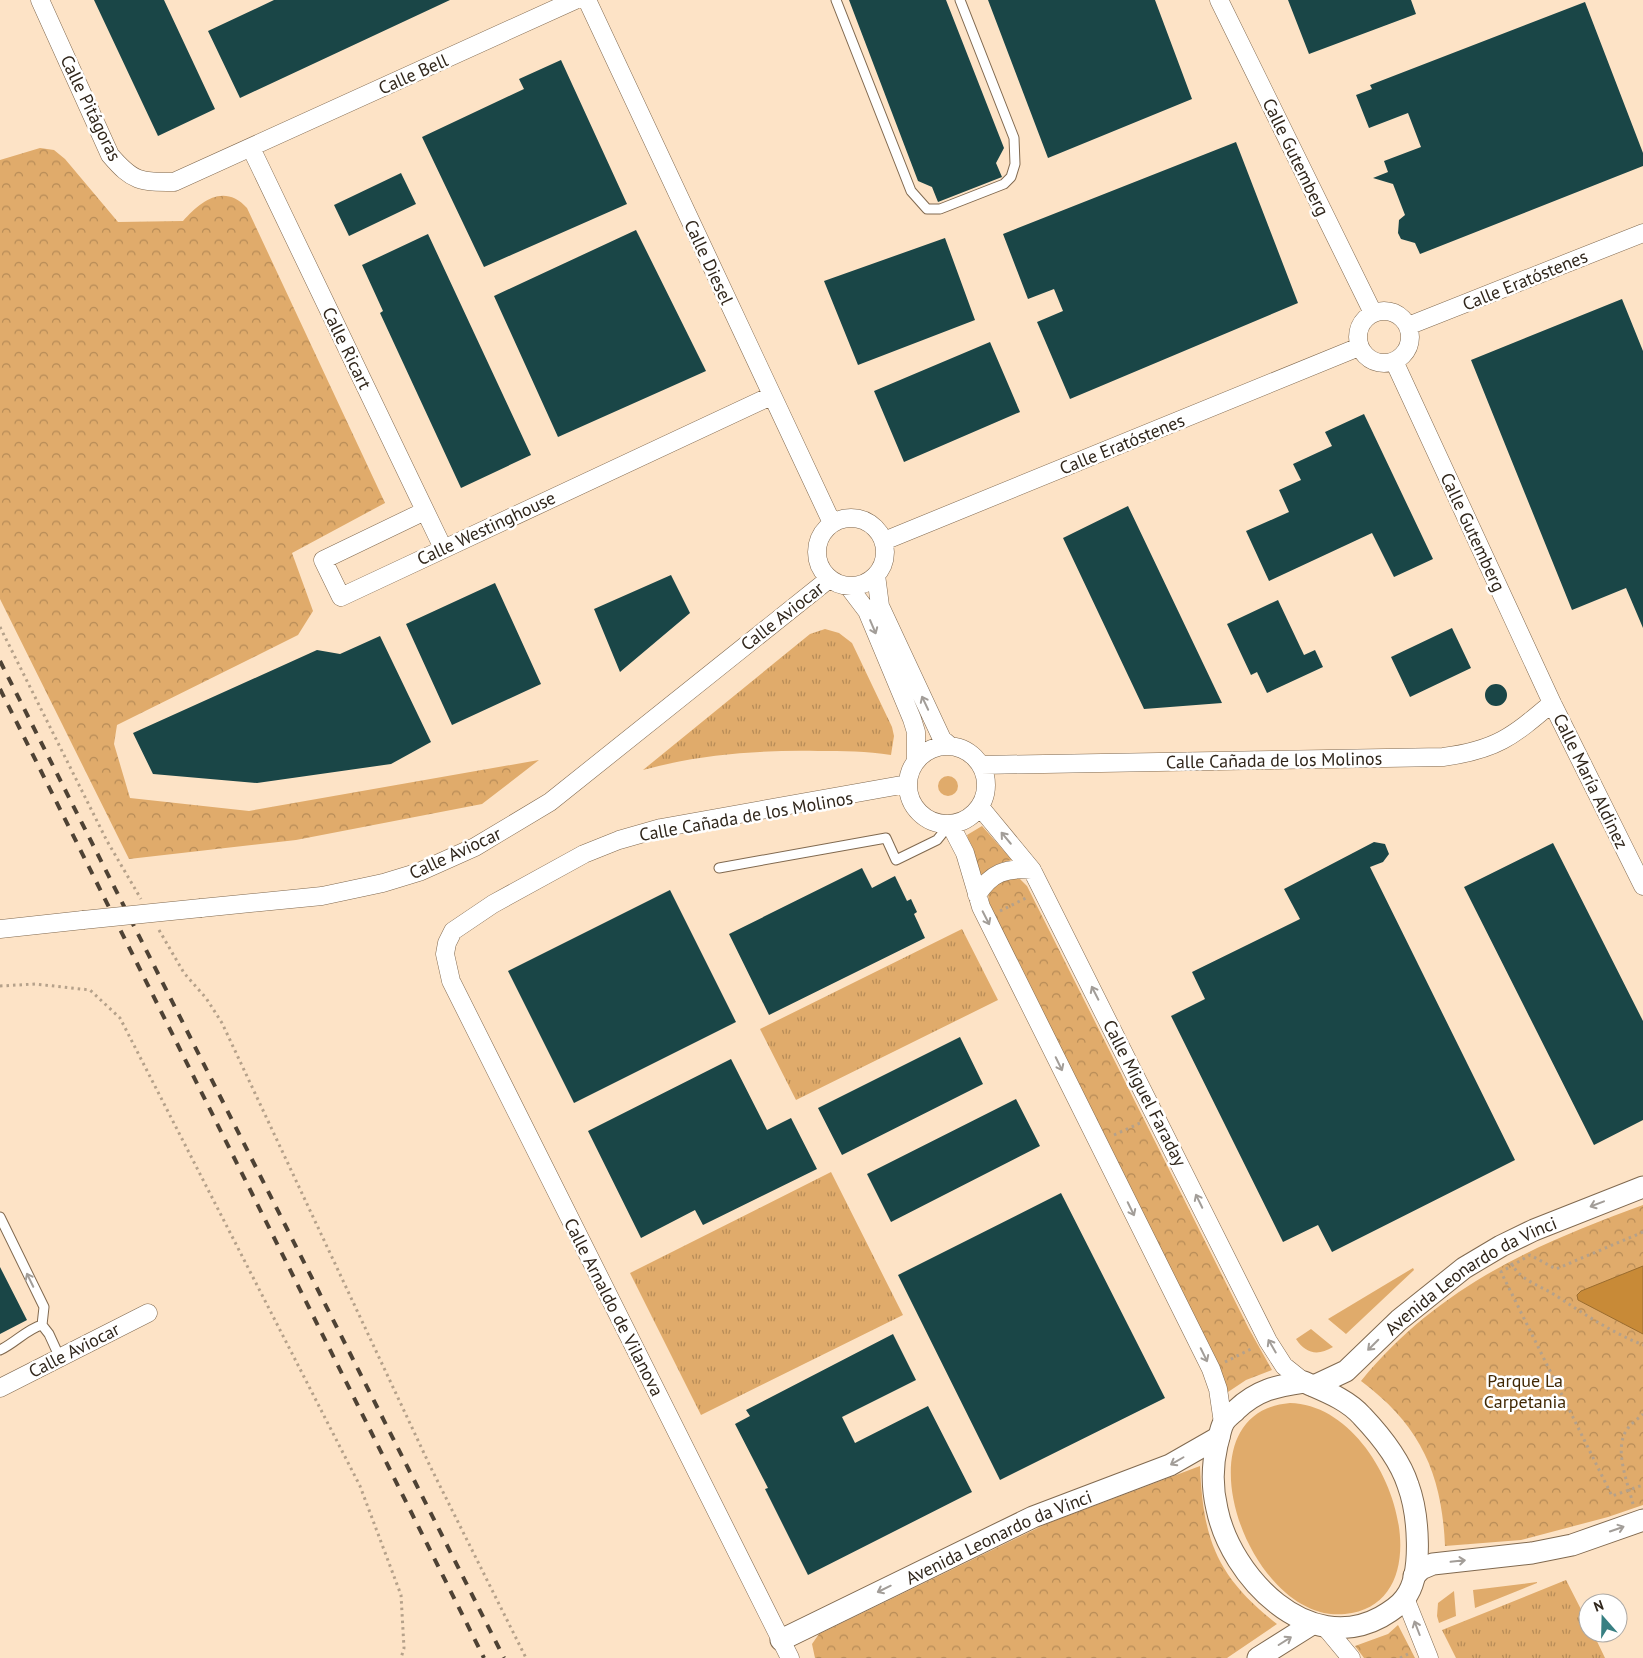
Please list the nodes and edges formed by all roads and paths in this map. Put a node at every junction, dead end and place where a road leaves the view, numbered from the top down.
1 (40, 0) edge
2 (575, 0) edge
3 (587, 0) edge
4 (836, 0) edge
5 (960, 0) edge
6 (1219, 0) edge
7 (251, 148) junction
8 (1643, 233) edge
9 (1372, 314) junction
10 (1408, 326) junction
11 (1360, 347) junction
12 (1394, 361) junction
13 (771, 396) junction
14 (425, 511) junction
15 (832, 523) junction
16 (884, 541) junction
17 (443, 548) junction
18 (876, 575) junction
19 (830, 579) junction
20 (848, 586) junction
21 (0, 627) edge
22 (1552, 703) junction
23 (949, 745) junction
24 (916, 759) junction
25 (981, 765) junction
26 (907, 784) junction
27 (980, 807) junction
28 (950, 824) junction
29 (719, 868) dead end
30 (1032, 870) junction
31 (1643, 886) edge
32 (1042, 890) junction
33 (977, 895) junction
34 (146, 907) dead end
35 (986, 918) junction
36 (155, 924) dead end
37 (0, 929) edge
38 (445, 954) joint
39 (0, 986) edge
40 (1156, 1115) junction
41 (1098, 1143) junction
42 (1643, 1188) edge
43 (0, 1217) edge
44 (1643, 1232) edge
45 (1516, 1271) dead end
46 (148, 1313) dead end
47 (42, 1326) junction
48 (1268, 1341) junction
49 (1643, 1345) edge
50 (0, 1350) edge
51 (60, 1358) junction
52 (1210, 1368) junction
53 (1309, 1384) junction
54 (0, 1388) edge
55 (1643, 1414) edge
56 (1221, 1430) junction
57 (1643, 1485) edge
58 (1630, 1489) junction
59 (1641, 1521) edge
60 (1414, 1576) junction
61 (1405, 1598) junction
62 (1319, 1626) junction
63 (785, 1649) edge
64 (401, 1658) edge
65 (526, 1658) edge
66 (1258, 1658) edge
67 (1351, 1658) edge
68 (1428, 1658) edge

1 - 7 street, Calle Pitágoras
2 - 7 street, Calle Bell
3 - 13 street, Calle Diesel
4 - 5 lane
6 - 9 street, Calle Gutemberg
7 - 14 street, Calle Ricart
8 - 10 street, Calle Eratóstenes
9 - 10 street
9 - 11 street
10 - 12 street
11 - 12 street
11 - 16 street, Calle Eratóstenes
12 - 22 street, Calle Gutemberg
13 - 15 street, Calle Diesel
13 - 17 street, Calle Westinghouse
14 - 17 street, Calle Ricart
14 - 17 street, Calle Westinghouse
15 - 16 street
15 - 19 street
16 - 18 street
18 - 20 street
23 -> 18 street
19 - 20 street
19 - 37 street, Calle Aviocar, bridge
20 -> 24 street
21 - 34 path
22 - 25 street, Calle Cañada de los Molinos
22 - 31 street, Calle María Aldinez
23 - 24 street
23 - 25 street
24 - 26 street
25 - 27 street
26 - 28 street
26 - 38 street, Calle Cañada de los Molinos
27 - 28 street
30 -> 27 street, Calle Miguel Faraday
28 - 29 lane
28 - 33 street
30 - 32 street, Calle Miguel Faraday
30 - 33 street
32 - 35 path
40 -> 32 street, Calle Miguel Faraday
33 - 35 street
35 -> 41 street
36 - 65 path
38 - 63 street, Calle Arnaldo de Vilanova
39 - 64 path
40 - 41 path
48 -> 40 street, Calle Miguel Faraday
41 -> 52 street
42 -> 53 street, Avenida Leonardo da Vinci
47 -> 43 lane
44 - 58 path
45 - 49 path
46 - 51 street, Calle Aviocar
47 - 50 lane
47 - 51 lane
48 - 52 path
53 -> 48 street, Calle Miguel Faraday
51 - 54 street, Calle Aviocar
52 - 56 street
53 - 56 street, Avenida Leonardo da Vinci
53 - 60 street
55 - 58 path
56 - 62 street
56 -> 63 street, Avenida Leonardo da Vinci
57 - 58 path
58 - 59 path
60 -> 59 street
60 - 61 street
61 - 62 street
68 -> 61 street
66 -> 62 street
62 - 67 street

